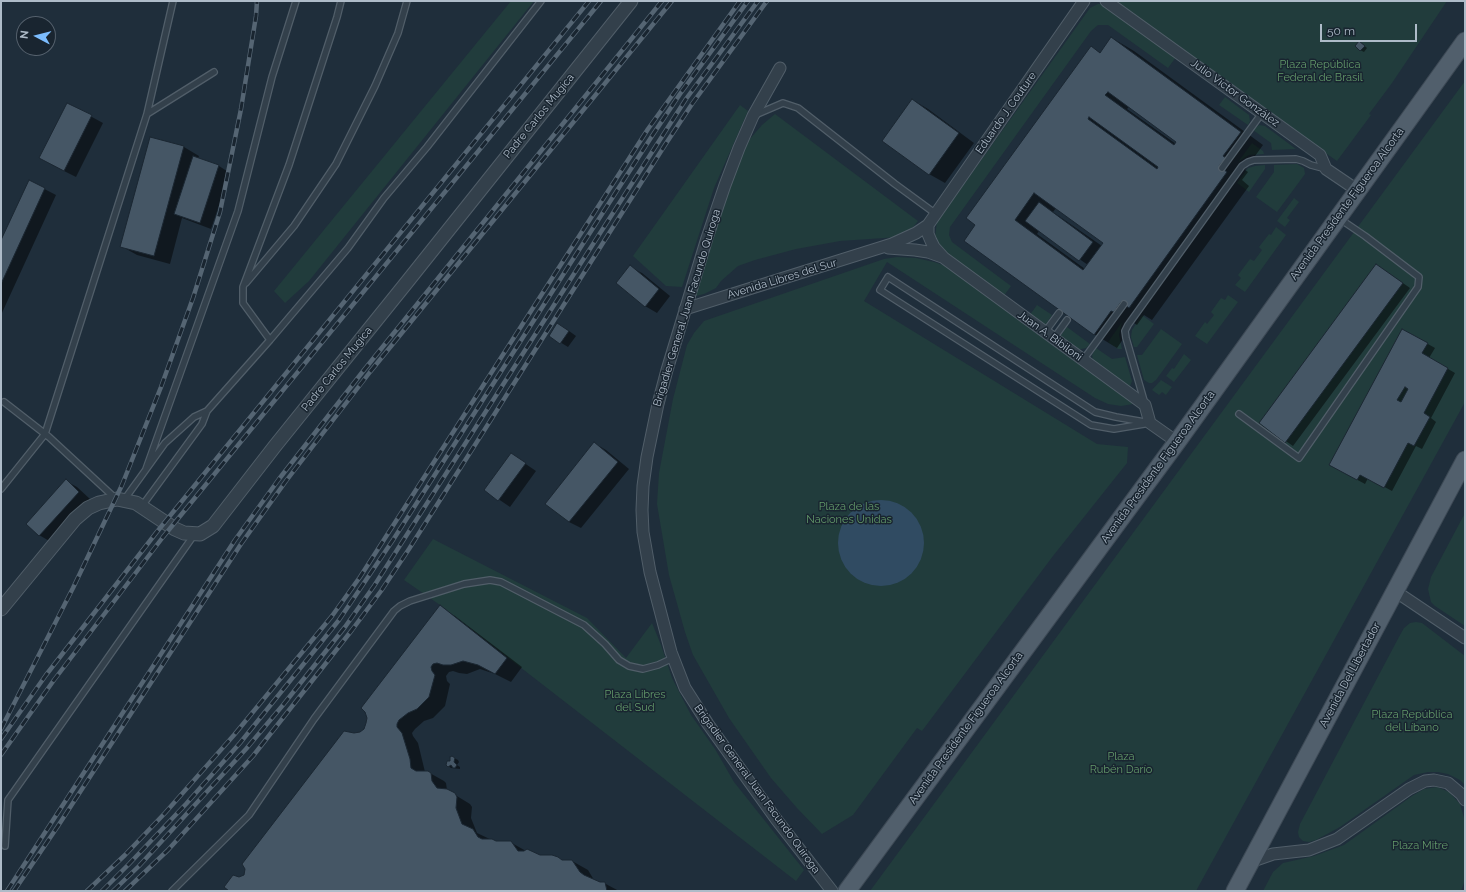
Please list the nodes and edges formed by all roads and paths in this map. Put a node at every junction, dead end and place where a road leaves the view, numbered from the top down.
1 (173, 1) edge
2 (296, 1) edge
3 (341, 1) edge
4 (407, 1) edge
5 (541, 1) edge
6 (631, 1) edge
7 (1084, 1) edge
8 (1106, 1) edge
9 (1465, 41) edge
10 (780, 68) dead end
11 (214, 72) dead end
12 (1262, 113) junction
13 (147, 114) junction
14 (753, 116) junction
15 (1222, 168) dead end
16 (1326, 169) junction
17 (1357, 190) junction
18 (936, 214) junction
19 (1338, 218) junction
20 (928, 225) junction
21 (879, 248) junction
22 (944, 258) junction
23 (243, 287) junction
24 (1124, 304) dead end
25 (686, 309) junction
26 (1059, 313) dead end
27 (1067, 320) dead end
28 (1050, 335) junction
29 (270, 340) junction
30 (1083, 360) junction
31 (4, 402) dead end
32 (1145, 405) junction
33 (207, 411) junction
34 (1239, 414) dead end
35 (1150, 423) junction
36 (45, 434) junction
37 (1177, 442) junction
38 (1465, 460) edge
39 (146, 469) junction
40 (1, 489) edge
41 (120, 500) junction
42 (142, 506) junction
43 (194, 534) junction
44 (1395, 591) junction
45 (1, 609) edge
46 (1465, 638) edge
47 (673, 658) junction
48 (1465, 800) edge
49 (6, 846) dead end
50 (1250, 862) junction
51 (172, 891) edge
52 (832, 891) edge
53 (847, 891) edge
54 (1235, 891) edge

1 - 13 lane
2 - 39 lane
3 - 23 lane
4 - 23 lane
5 - 29 lane
6 - 43 street, Padre Carlos Mugica
7 - 18 street, Eduardo J. Couture
8 - 12 street, Julio Víctor González
9 - 17 main road, Avenida Presidente Figueroa Alcorta
10 - 14 street, Brigadier General Juan Facundo Quiroga
11 - 13 lane
12 - 15 lane
12 - 16 street, Julio Víctor González
13 - 36 lane
14 - 18 lane
14 - 25 street, Brigadier General Juan Facundo Quiroga
16 - 17 street, Julio Víctor González
16 - 32 lane
17 - 19 main road, Avenida Presidente Figueroa Alcorta
18 - 20 street, Eduardo J. Couture
19 - 34 lane
19 - 37 main road, Avenida Presidente Figueroa Alcorta
20 - 21 street, Avenida Libres del Sur
20 - 22 street, Juan A. Bibiloni
21 - 22 street, Avenida Libres del Sur
21 - 25 street, Avenida Libres del Sur
22 - 28 street, Juan A. Bibiloni
23 - 29 lane
24 - 30 lane
25 - 47 street, Brigadier General Juan Facundo Quiroga
26 - 28 lane
27 - 28 lane
28 - 30 street, Juan A. Bibiloni
29 - 33 lane
30 - 32 street, Juan A. Bibiloni
31 - 36 lane
32 - 35 street
33 - 39 lane
33 - 42 lane
35 - 35 lane
35 - 37 street
36 - 40 lane
36 - 41 lane
37 - 53 main road, Avenida Presidente Figueroa Alcorta
38 - 44 main road, Avenida Del Libertador
39 - 41 lane
41 - 42 street
41 - 45 street
42 - 43 street
43 - 49 lane
44 - 46 street
44 - 50 main road, Avenida Del Libertador
47 - 51 lane
47 - 52 street, Brigadier General Juan Facundo Quiroga
48 - 50 street
50 - 54 main road, Avenida Del Libertador

